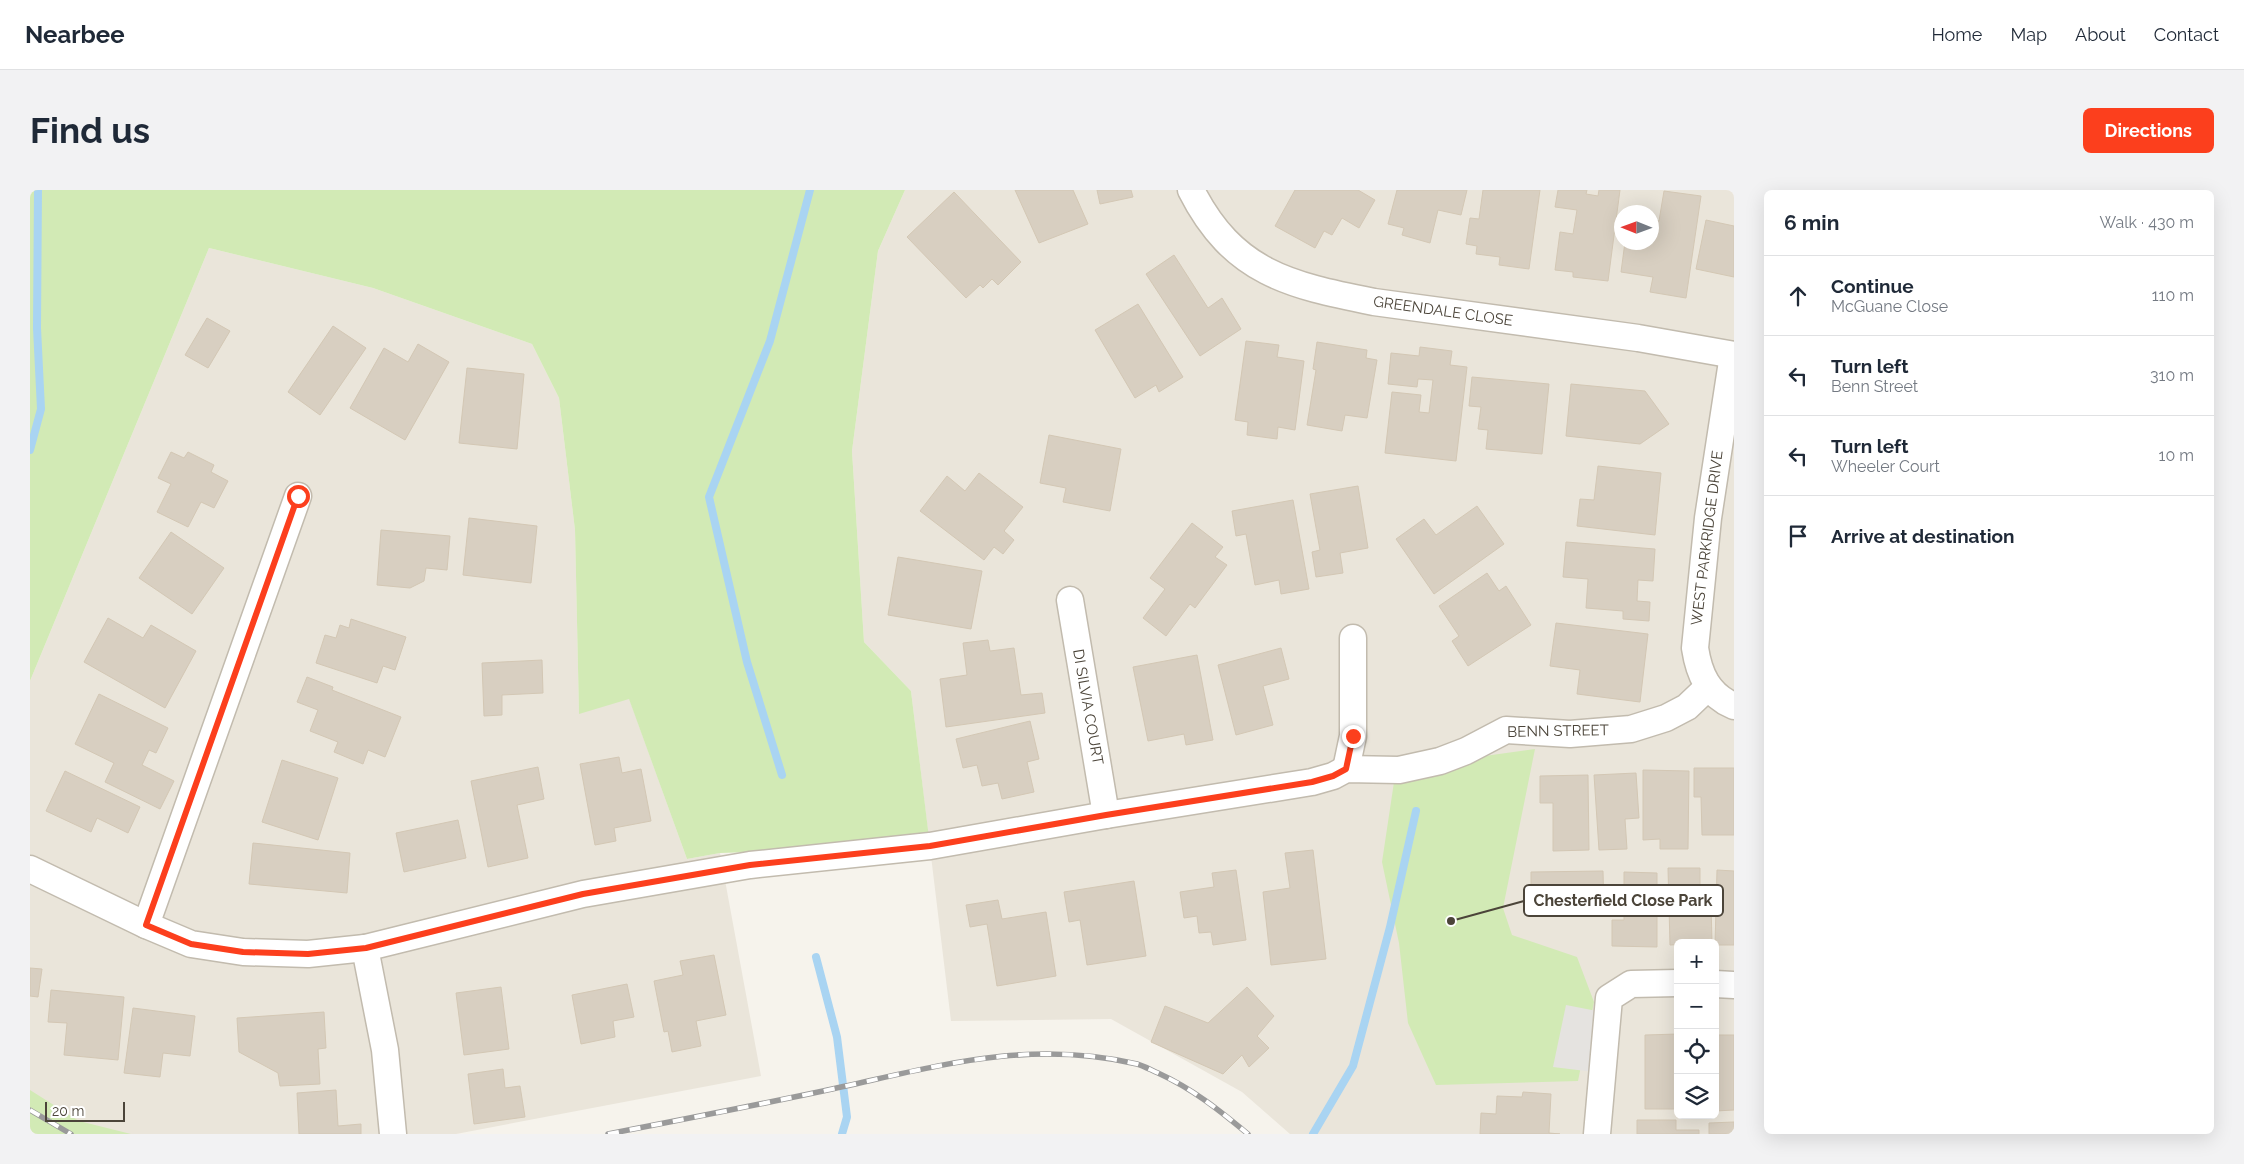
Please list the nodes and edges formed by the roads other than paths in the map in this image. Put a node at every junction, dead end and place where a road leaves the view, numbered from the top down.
1 (1191, 190) edge
2 (1733, 355) edge
3 (298, 496) dead end
4 (1070, 600) dead end
5 (1353, 638) dead end
6 (1708, 687) junction
7 (1734, 706) edge
8 (1346, 769) junction
9 (1106, 815) junction
10 (30, 869) edge
11 (146, 925) junction
12 (366, 948) junction
13 (1674, 983) edge
14 (1719, 984) edge
15 (1734, 985) edge
16 (392, 1134) edge
17 (1597, 1134) edge

1 - 2 street, GREENDALE CLOSE
2 - 6 street, WEST PARKRIDGE DRIVE
3 - 11 street
4 - 9 street, DI SILVIA COURT
5 - 8 street
6 - 7 street, WEST PARKRIDGE DRIVE
6 - 8 street, BENN STREET
8 - 9 street, BENN STREET
9 - 12 street, BENN STREET
10 - 11 street, BENN STREET
11 - 12 street, BENN STREET
12 - 16 street
13 - 17 street
14 - 15 street

